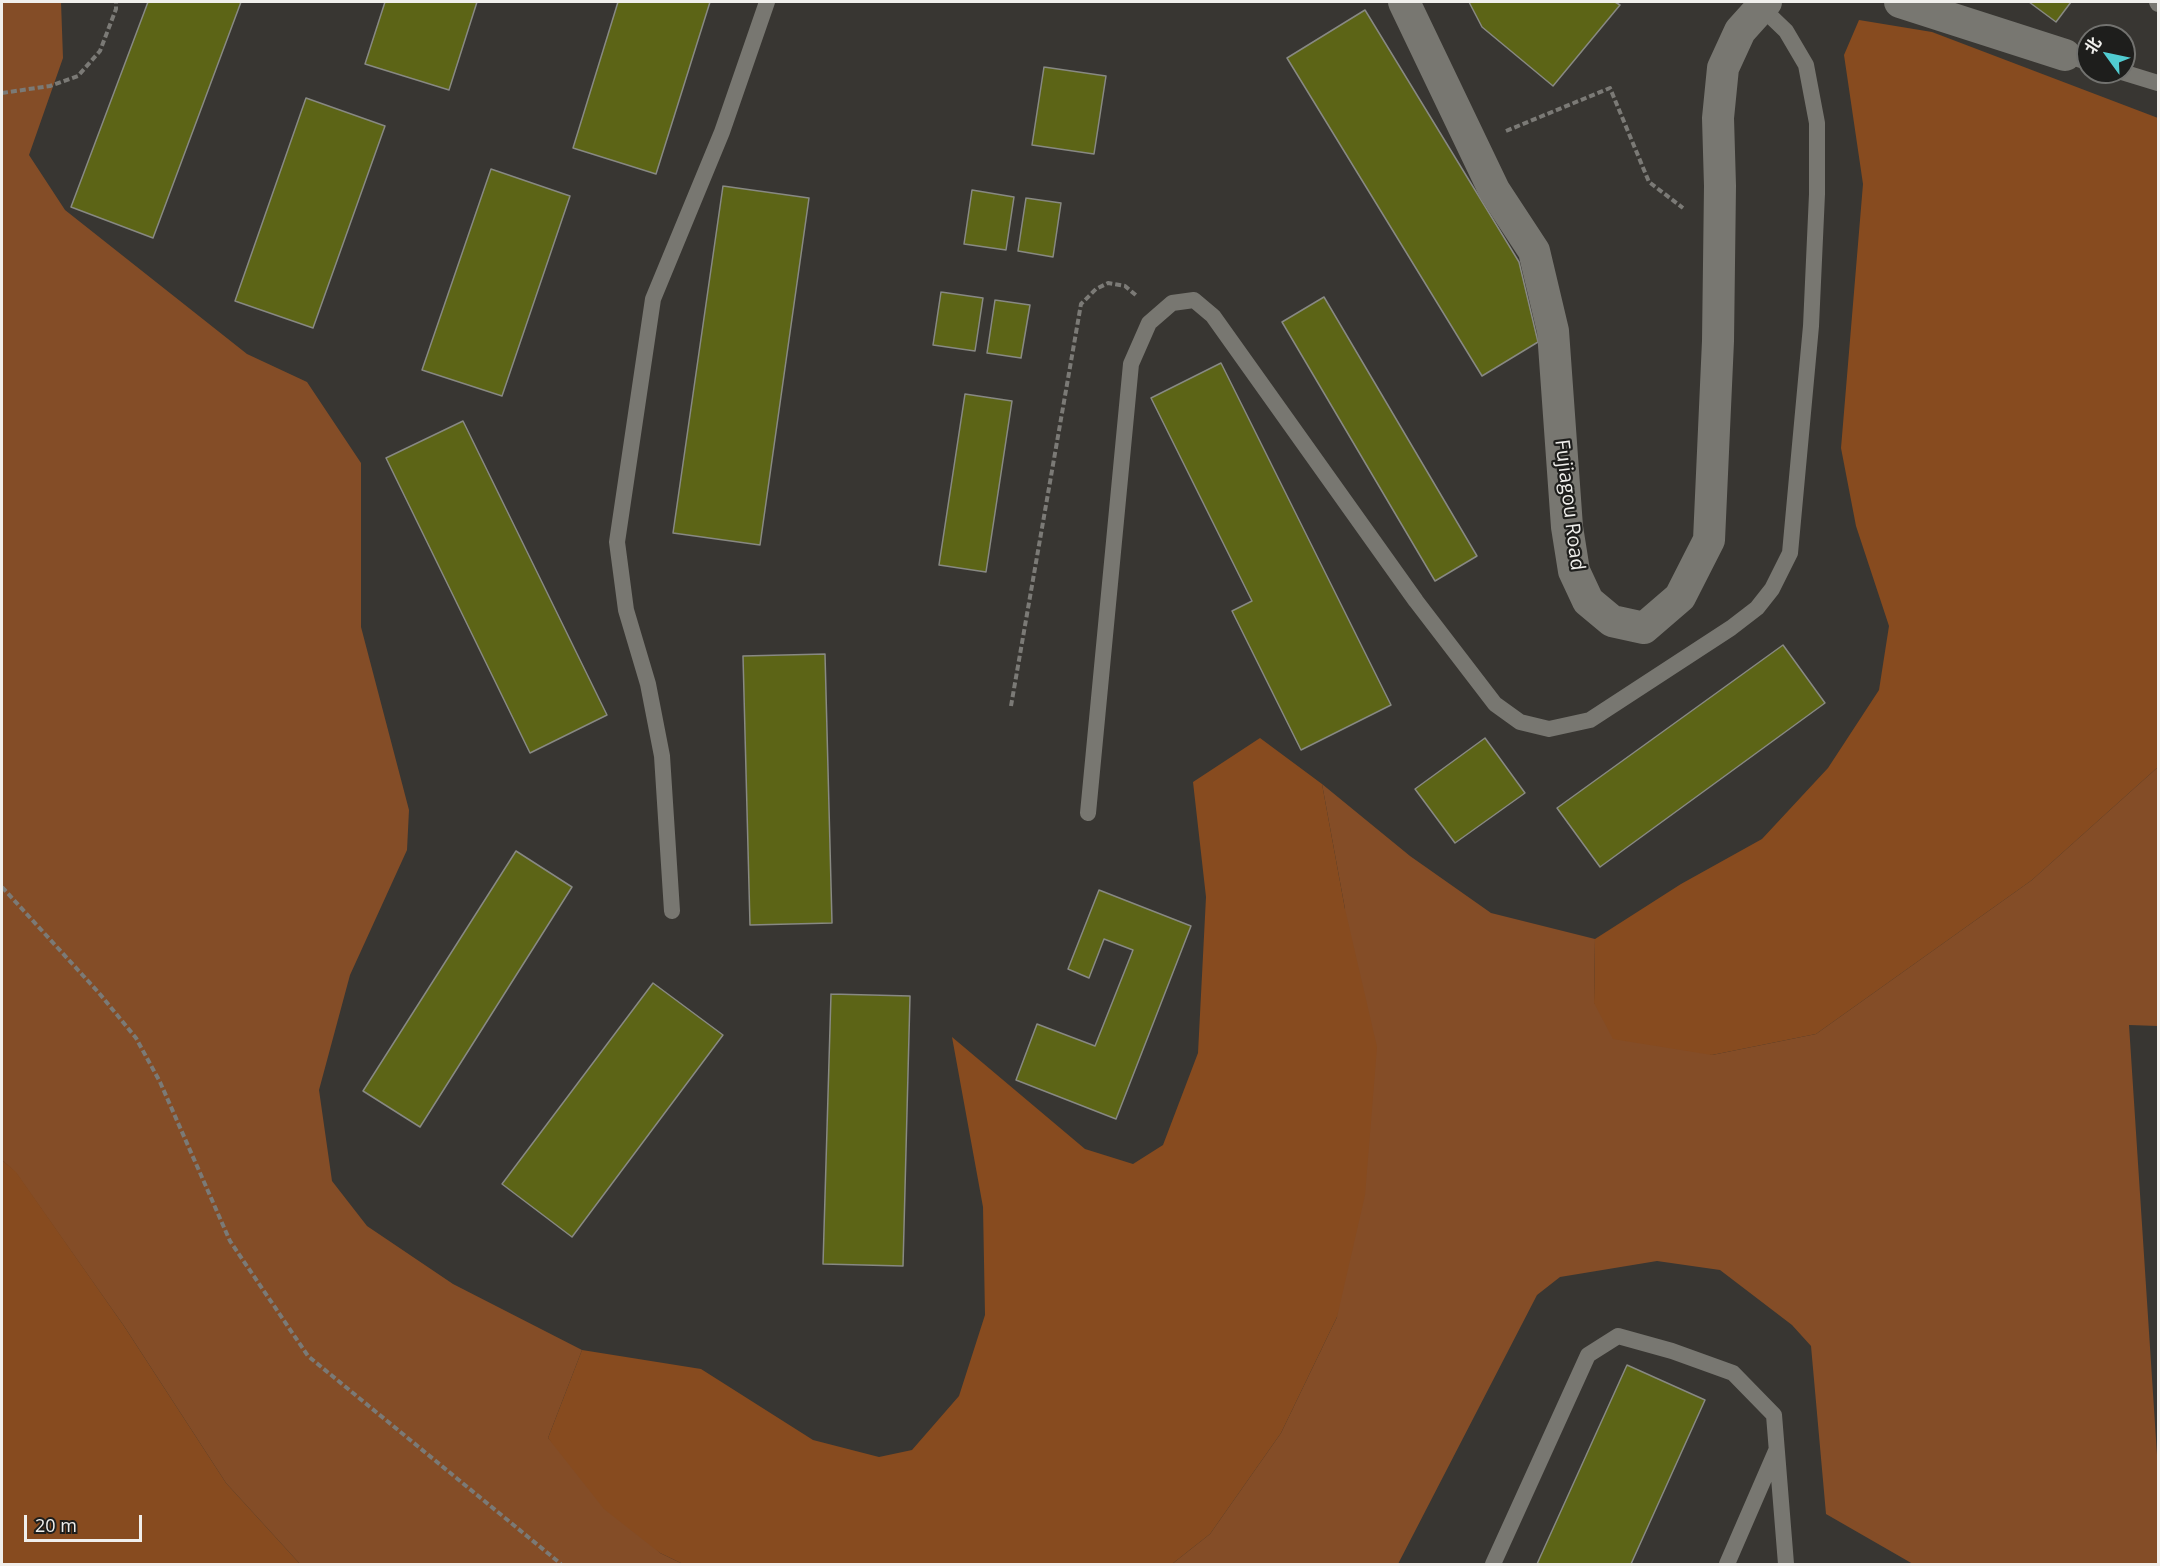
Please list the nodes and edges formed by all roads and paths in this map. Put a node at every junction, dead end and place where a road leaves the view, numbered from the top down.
1 (116, 2) edge
2 (767, 2) edge
3 (1404, 2) edge
4 (1900, 2) edge
5 (1764, 4) edge
6 (2076, 58) edge
7 (2136, 76) edge
8 (2158, 83) edge
9 (2, 93) edge
10 (1472, 145) junction
11 (1719, 236) junction
12 (1159, 314) junction
13 (1011, 706) dead end
14 (1088, 813) dead end
15 (2, 887) edge
16 (672, 911) dead end
17 (1777, 1448) junction
18 (561, 1564) edge
19 (1493, 1564) edge
20 (1726, 1564) edge
21 (1786, 1564) edge

1 - 9 path
2 - 16 lane
3 - 10 street, Fujiagou Road
4 - 6 street
5 - 11 street, Fujiagou Road
5 - 12 lane
7 - 8 lane
10 - 11 path
10 - 11 street, Fujiagou Road
12 - 13 path
12 - 14 lane
15 - 18 path
17 - 19 lane
17 - 20 lane
17 - 21 lane

